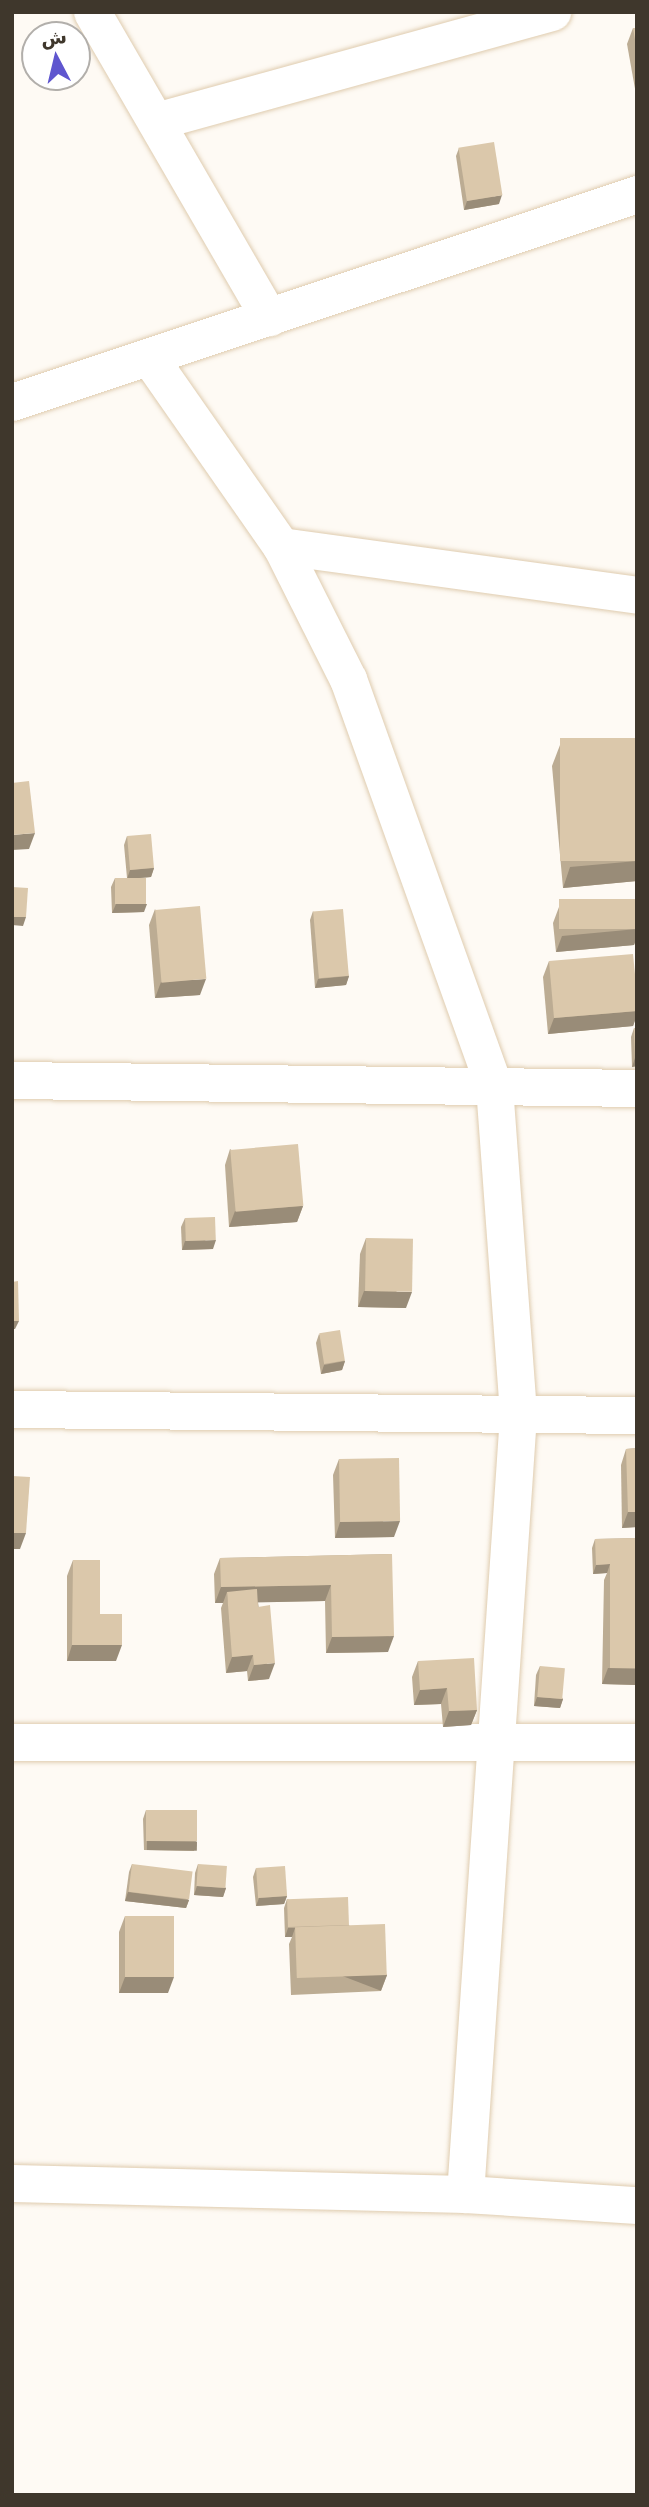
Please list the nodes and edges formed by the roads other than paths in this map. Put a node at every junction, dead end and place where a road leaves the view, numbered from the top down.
1 (92, 12) edge
2 (552, 12) edge
3 (156, 121) junction
4 (637, 194) edge
5 (269, 317) junction
6 (149, 357) junction
7 (12, 402) edge
8 (281, 546) junction
9 (637, 595) edge
10 (12, 1080) edge
11 (495, 1086) junction
12 (637, 1088) edge
13 (12, 1409) edge
14 (518, 1415) junction
15 (637, 1415) edge
16 (12, 1742) edge
17 (494, 1742) junction
18 (637, 1742) edge
19 (12, 2183) edge
20 (465, 2194) junction
21 (637, 2205) edge

1 - 3 street
2 - 3 street
3 - 5 street
4 - 5 street
5 - 6 street
6 - 7 street
6 - 8 street
8 - 9 street
8 - 11 street
10 - 11 street
11 - 12 street
11 - 14 street
13 - 14 street
14 - 15 street
14 - 17 street
16 - 17 street
17 - 18 street
17 - 20 street
19 - 20 street
20 - 21 street

